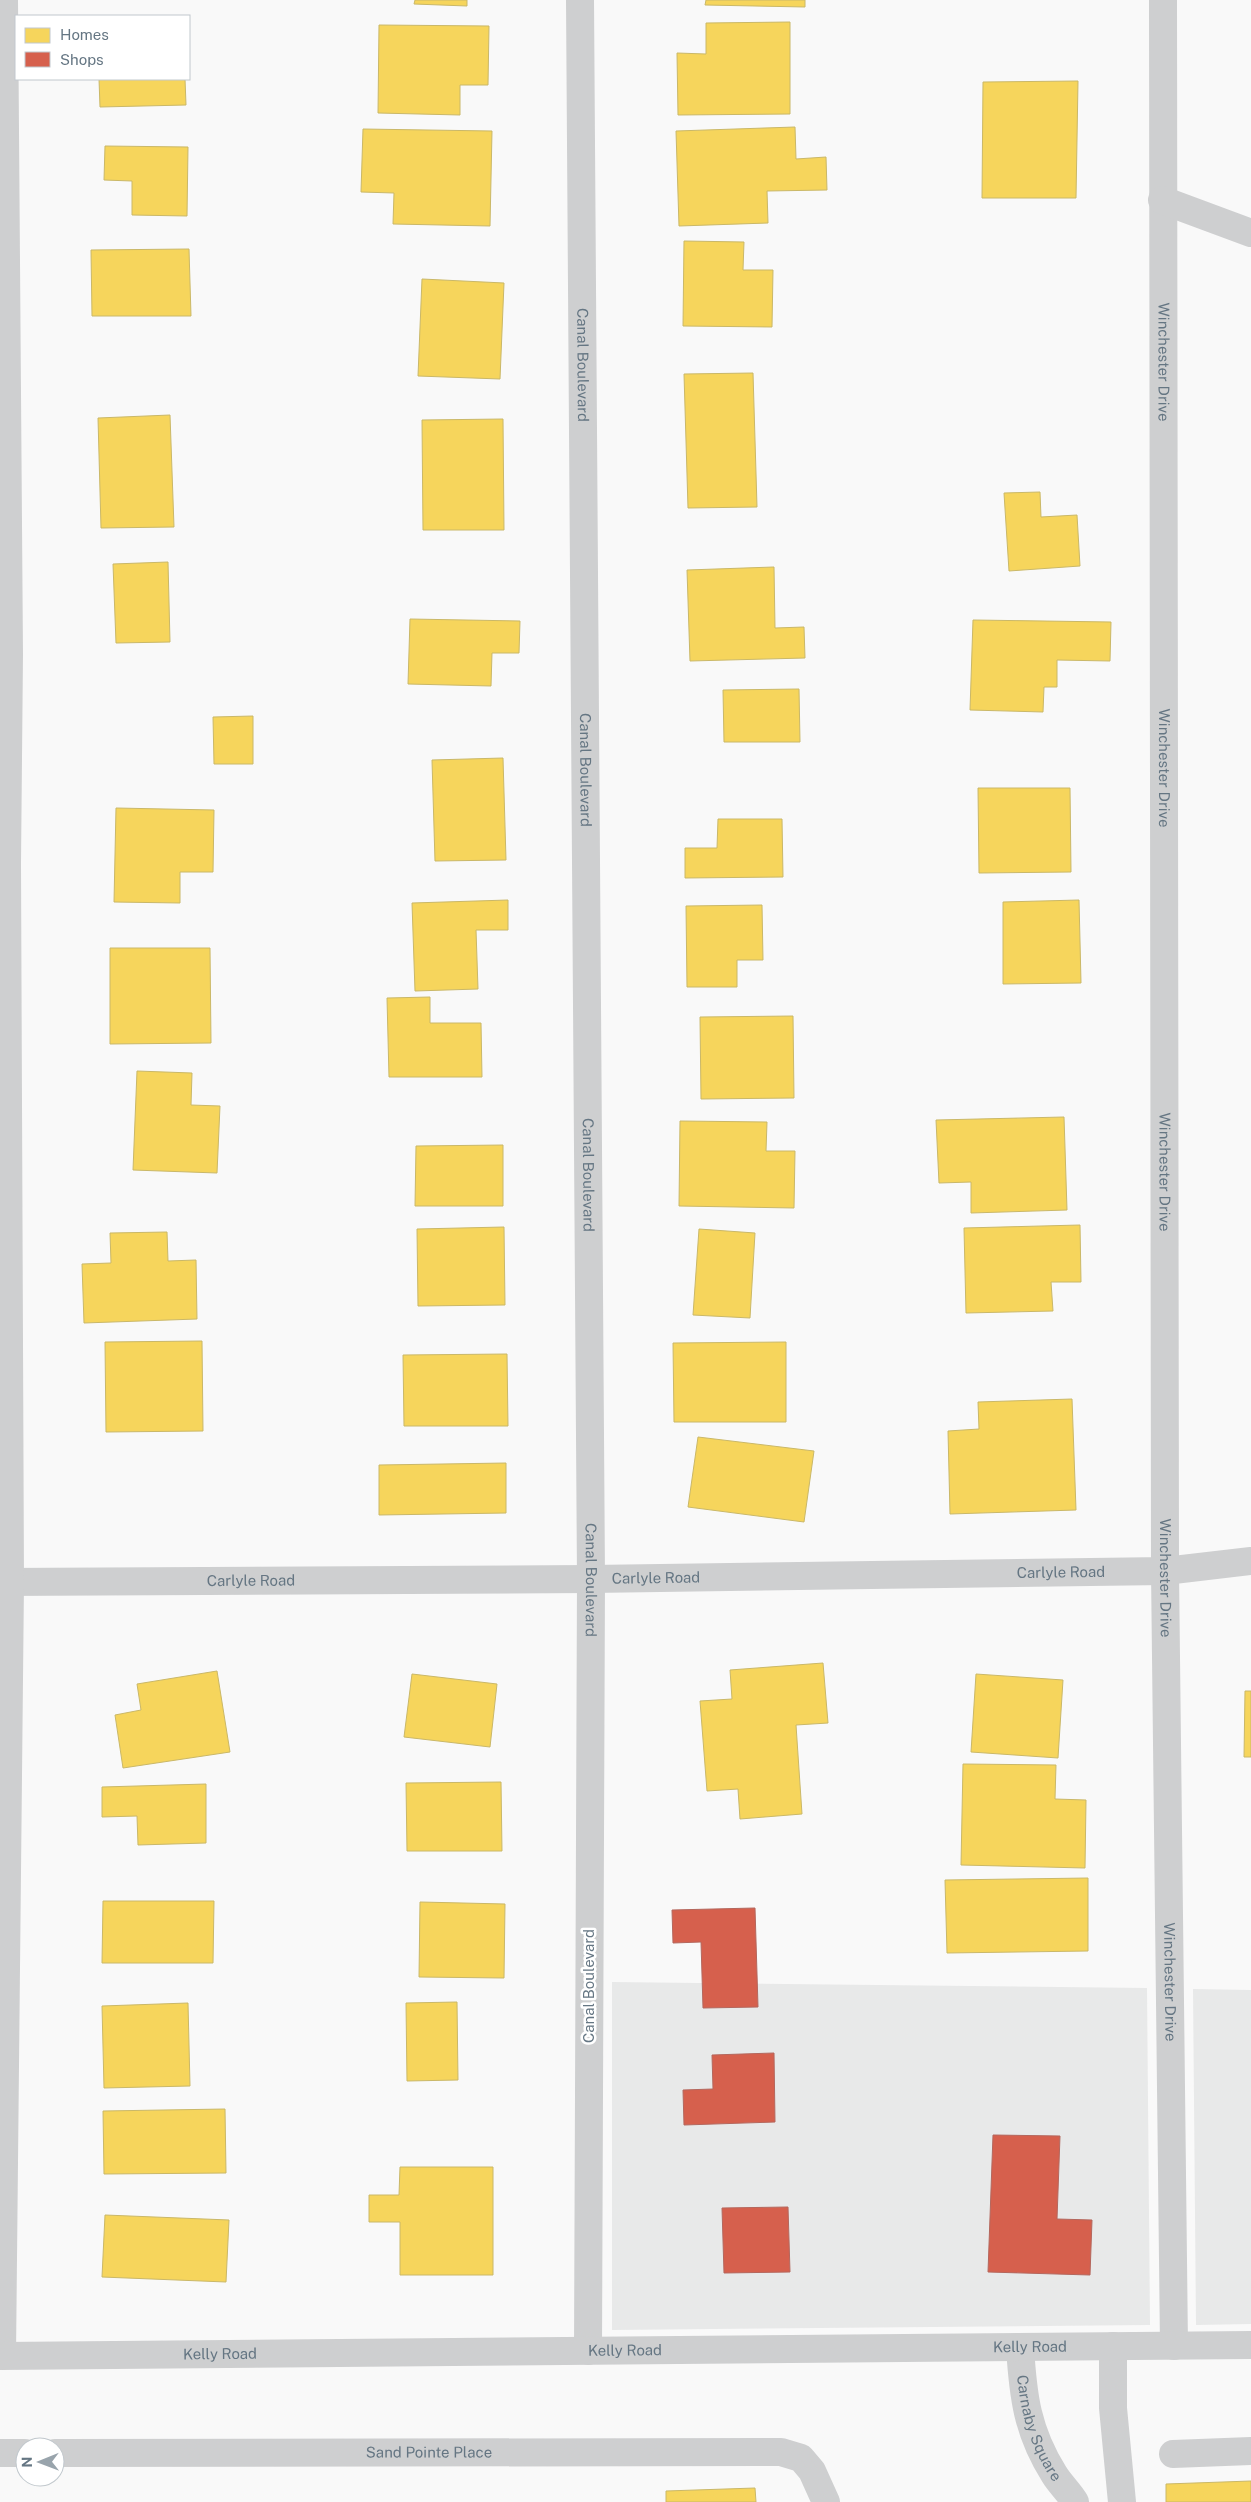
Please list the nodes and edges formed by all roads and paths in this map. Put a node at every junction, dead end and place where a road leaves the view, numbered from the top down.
1 (4, 0) edge
2 (580, 0) edge
3 (1163, 0) edge
4 (1162, 200) junction
5 (1251, 233) edge
6 (1251, 1561) edge
7 (1165, 1571) junction
8 (591, 1579) junction
9 (5, 1582) edge
10 (1251, 2345) edge
11 (1113, 2346) junction
12 (1174, 2346) junction
13 (1020, 2347) junction
14 (588, 2351) junction
15 (1, 2356) edge
16 (1251, 2451) edge
17 (0, 2453) edge
18 (15, 2453) edge
19 (65, 2453) edge
20 (1173, 2454) dead end
21 (826, 2502) edge
22 (1075, 2502) edge
23 (1122, 2502) edge

1 - 9 street
2 - 8 street, Canal Boulevard
3 - 4 street, Winchester Drive
4 - 5 street
4 - 7 street, Winchester Drive
6 - 7 street, Carlyle Road
7 - 8 street, Carlyle Road
7 - 12 street, Winchester Drive
8 - 9 street, Carlyle Road
8 - 14 street, Canal Boulevard
9 - 15 street
10 - 12 street, Kelly Road
11 - 12 street, Kelly Road
11 - 13 street, Kelly Road
11 - 23 street
13 - 14 street, Kelly Road
13 - 22 street, Carnaby Square
14 - 15 street, Kelly Road
16 - 20 street
17 - 18 street
19 - 21 street, Sand Pointe Place

